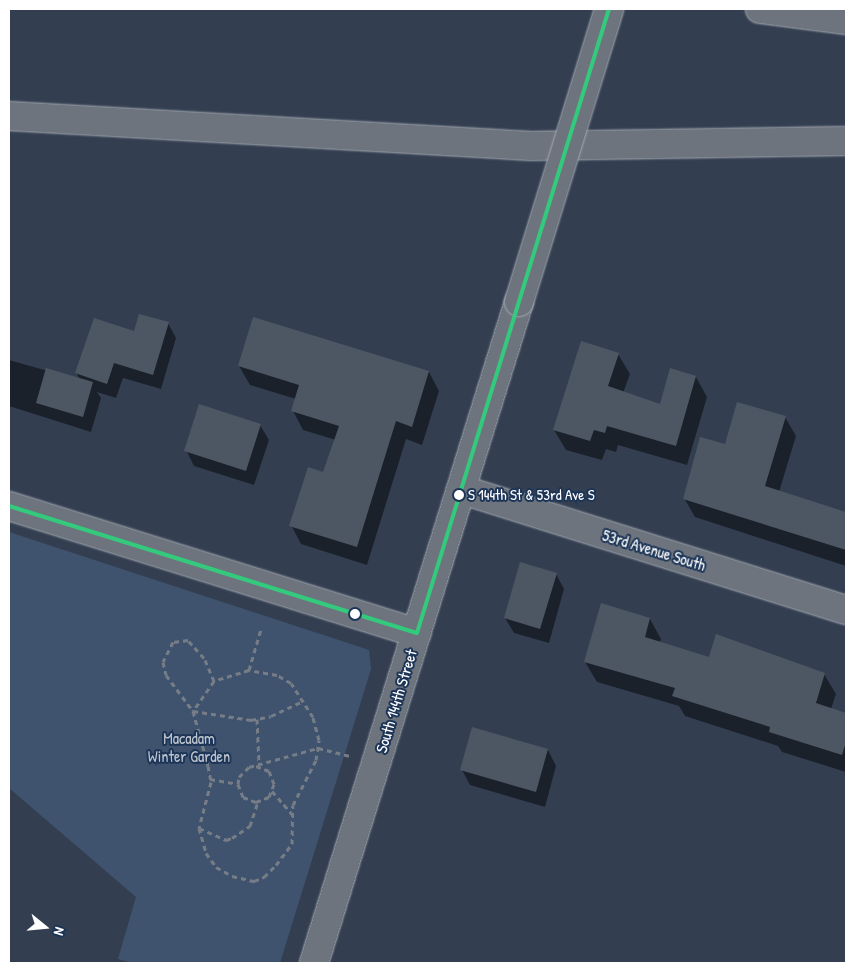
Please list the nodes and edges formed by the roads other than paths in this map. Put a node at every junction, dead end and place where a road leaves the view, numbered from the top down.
1 (609, 9) edge
2 (760, 9) edge
3 (846, 20) edge
4 (9, 116) edge
5 (846, 141) edge
6 (463, 490) junction
7 (9, 506) edge
8 (846, 610) edge
9 (417, 634) junction
10 (314, 963) edge

1 - 6 main road, South 144th Street, bridge
2 - 3 main road
4 - 5 main road
6 - 8 main road, 53rd Avenue South
6 - 9 main road, South 144th Street
7 - 9 main road
9 - 10 main road, South 144th Street

